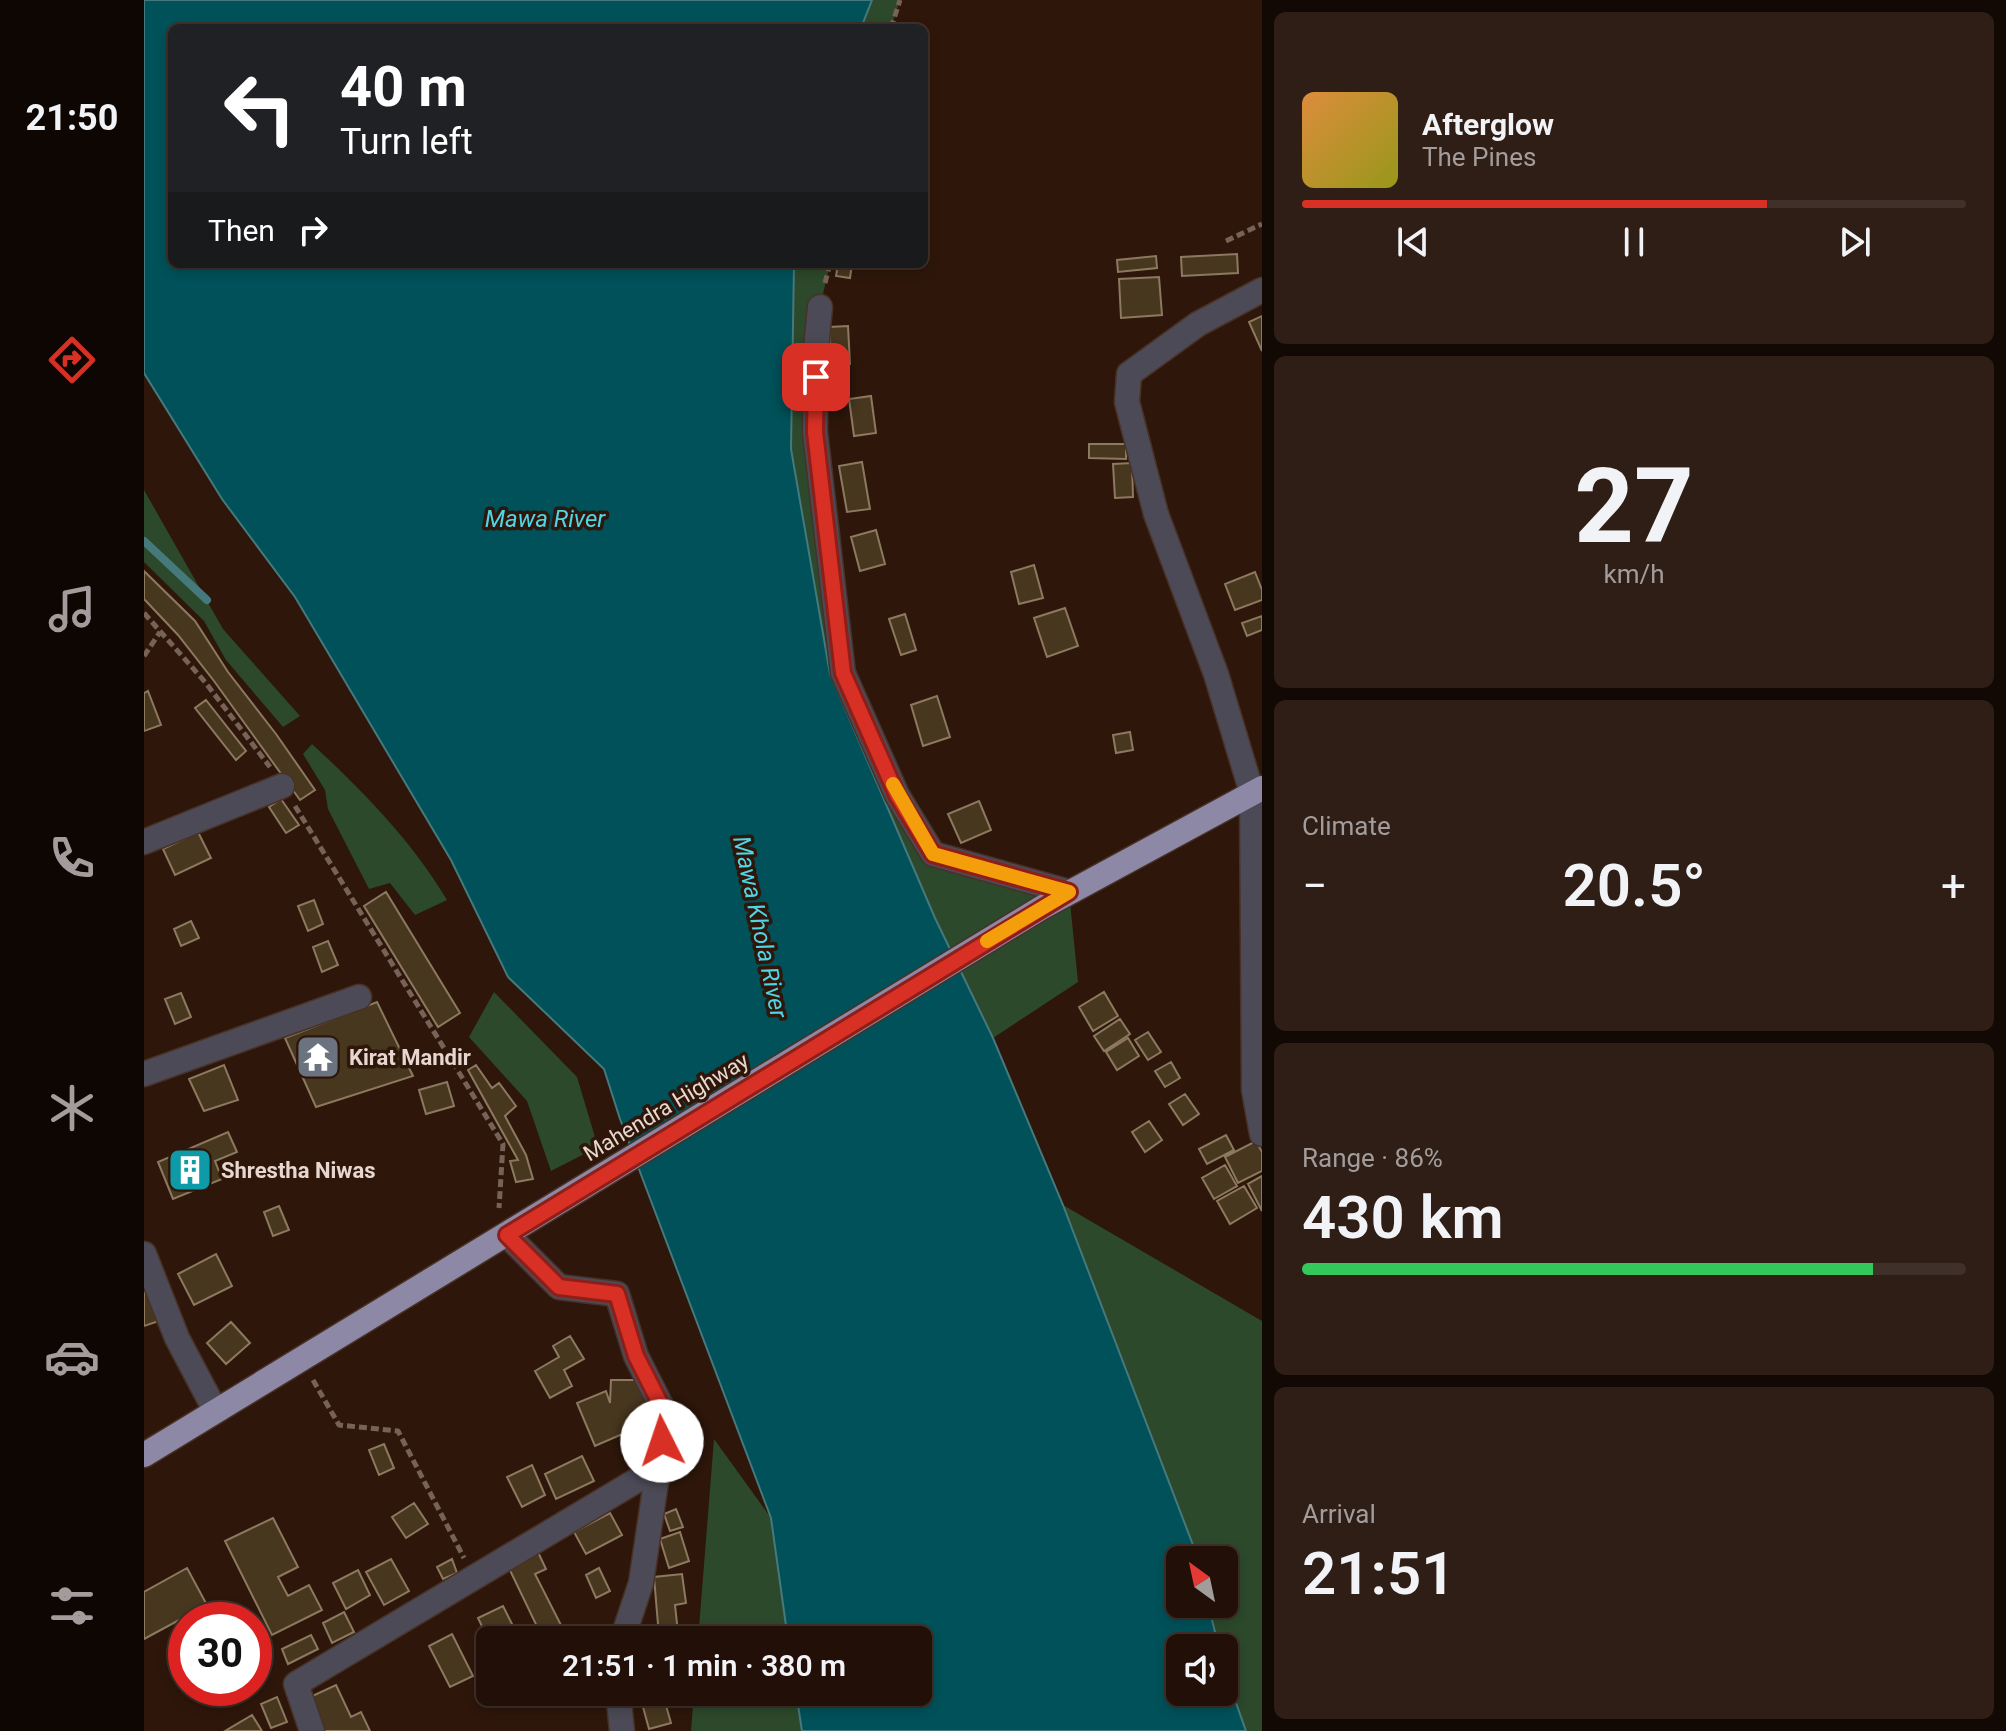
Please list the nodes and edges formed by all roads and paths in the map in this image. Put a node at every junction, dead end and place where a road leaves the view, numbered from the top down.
1 (900, 0) edge
2 (892, 24) edge
3 (1262, 224) edge
4 (1226, 241) dead end
5 (1262, 290) edge
6 (820, 307) dead end
7 (144, 613) edge
8 (160, 632) junction
9 (144, 656) edge
10 (282, 786) junction
11 (1257, 791) edge
12 (144, 842) edge
13 (1069, 892) junction
14 (359, 997) dead end
15 (144, 1074) edge
16 (1262, 1134) edge
17 (515, 1230) junction
18 (144, 1254) edge
19 (300, 1359) junction
20 (215, 1410) junction
21 (144, 1455) edge
22 (659, 1467) junction
23 (474, 1577) junction
24 (627, 1626) edge
25 (619, 1706) edge
26 (312, 1731) edge
27 (622, 1731) edge

1 - 2 path
3 - 4 path
5 - 11 street
6 - 13 street
7 - 8 path
8 - 9 path
8 - 10 path
10 - 12 street
10 - 17 path
11 - 13 highway, Mahendra Highway
11 - 16 street
13 - 17 highway, Mahendra Highway
14 - 15 street
17 - 19 highway, Mahendra Highway
17 - 22 street
18 - 20 street
19 - 20 highway, Mahendra Highway
19 - 23 path
20 - 21 highway, Mahendra Highway
22 - 23 street
22 - 24 street
23 - 26 street
25 - 27 street

